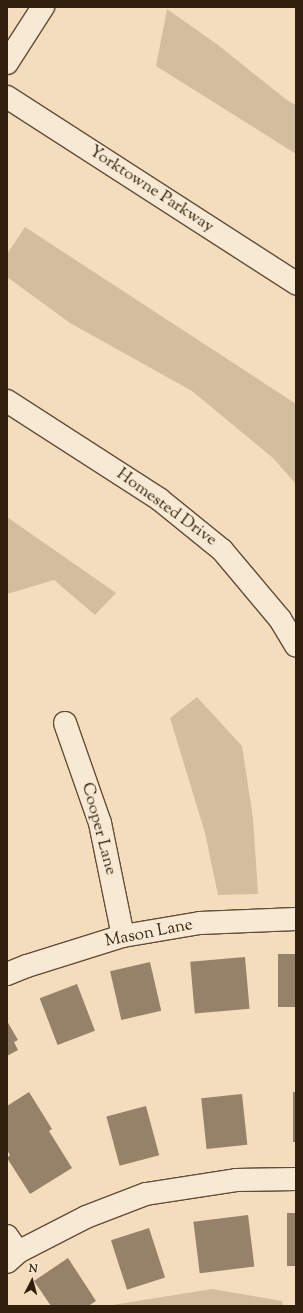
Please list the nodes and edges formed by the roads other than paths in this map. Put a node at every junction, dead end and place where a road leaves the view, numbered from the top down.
1 (43, 7) edge
2 (7, 63) edge
3 (7, 97) edge
4 (296, 283) edge
5 (7, 402) edge
6 (296, 646) edge
7 (65, 723) dead end
8 (296, 919) edge
9 (124, 936) junction
10 (7, 974) edge
11 (296, 1179) edge
12 (11, 1250) edge

1 - 2 street
3 - 4 street, Yorktowne Parkway
5 - 6 street, Homested Drive
7 - 9 street, Cooper Lane
8 - 9 street, Mason Lane
9 - 10 street, Mason Lane
11 - 12 street

